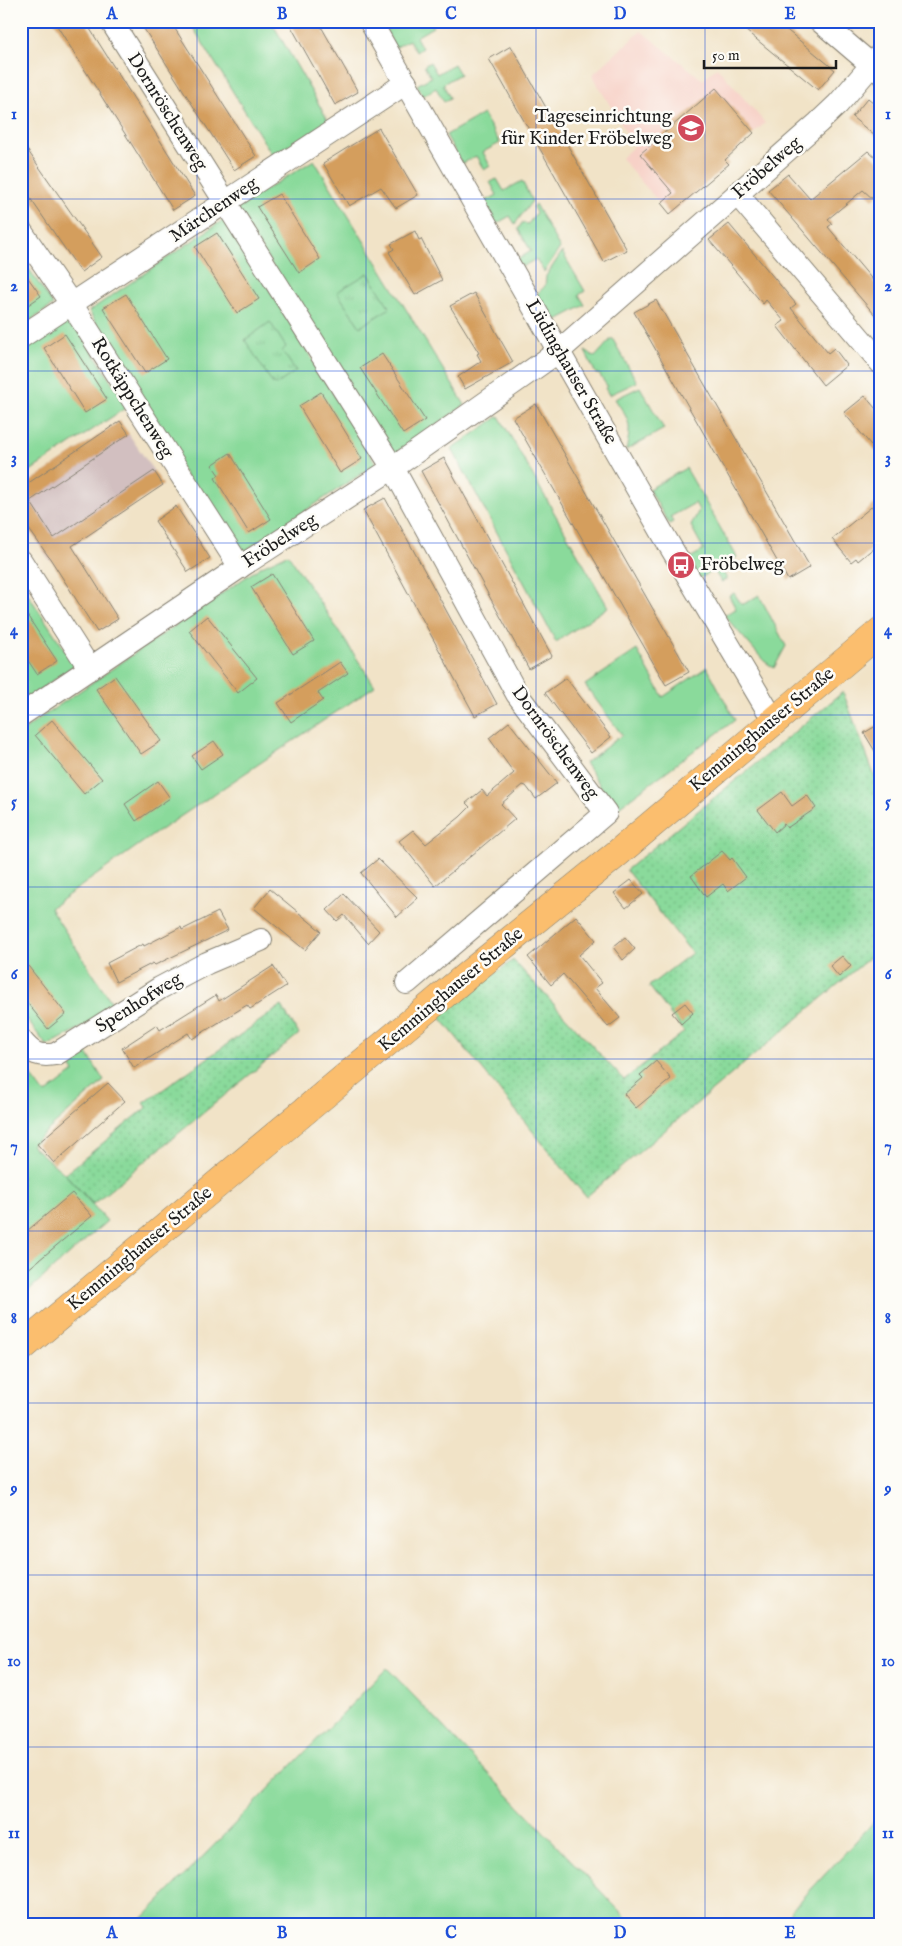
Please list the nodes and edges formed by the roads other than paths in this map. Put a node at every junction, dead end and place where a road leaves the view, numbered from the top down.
1 (111, 21) edge
2 (370, 21) edge
3 (820, 21) edge
4 (878, 64) edge
5 (406, 83) junction
6 (737, 194) junction
7 (224, 203) junction
8 (21, 231) edge
9 (72, 305) junction
10 (21, 337) edge
11 (559, 350) junction
12 (881, 364) edge
13 (393, 468) junction
14 (21, 562) edge
15 (240, 567) junction
16 (881, 630) edge
17 (90, 669) junction
18 (21, 715) edge
19 (774, 721) junction
20 (262, 940) dead end
21 (407, 983) dead end
22 (21, 1040) edge
23 (21, 1348) edge

1 - 7 street, Dornröschenweg
2 - 5 street, Lüdinghauser Straße
3 - 4 street
4 - 6 street, Fröbelweg
5 - 7 street, Märchenweg
5 - 11 street, Lüdinghauser Straße
6 - 11 street, Fröbelweg
6 - 12 street
7 - 9 street, Märchenweg
7 - 13 street, Dornröschenweg
8 - 9 street, Rotkäppchenweg
9 - 10 street, Märchenweg
9 - 15 street, Rotkäppchenweg
11 - 13 street, Fröbelweg
11 - 19 street, Lüdinghauser Straße
13 - 15 street, Fröbelweg
13 - 21 street, Dornröschenweg
14 - 17 street
15 - 17 street, Fröbelweg
16 - 19 main road, Kemminghauser Straße
17 - 18 street, Fröbelweg
19 - 23 main road, Kemminghauser Straße
20 - 22 street, Spenhofweg

